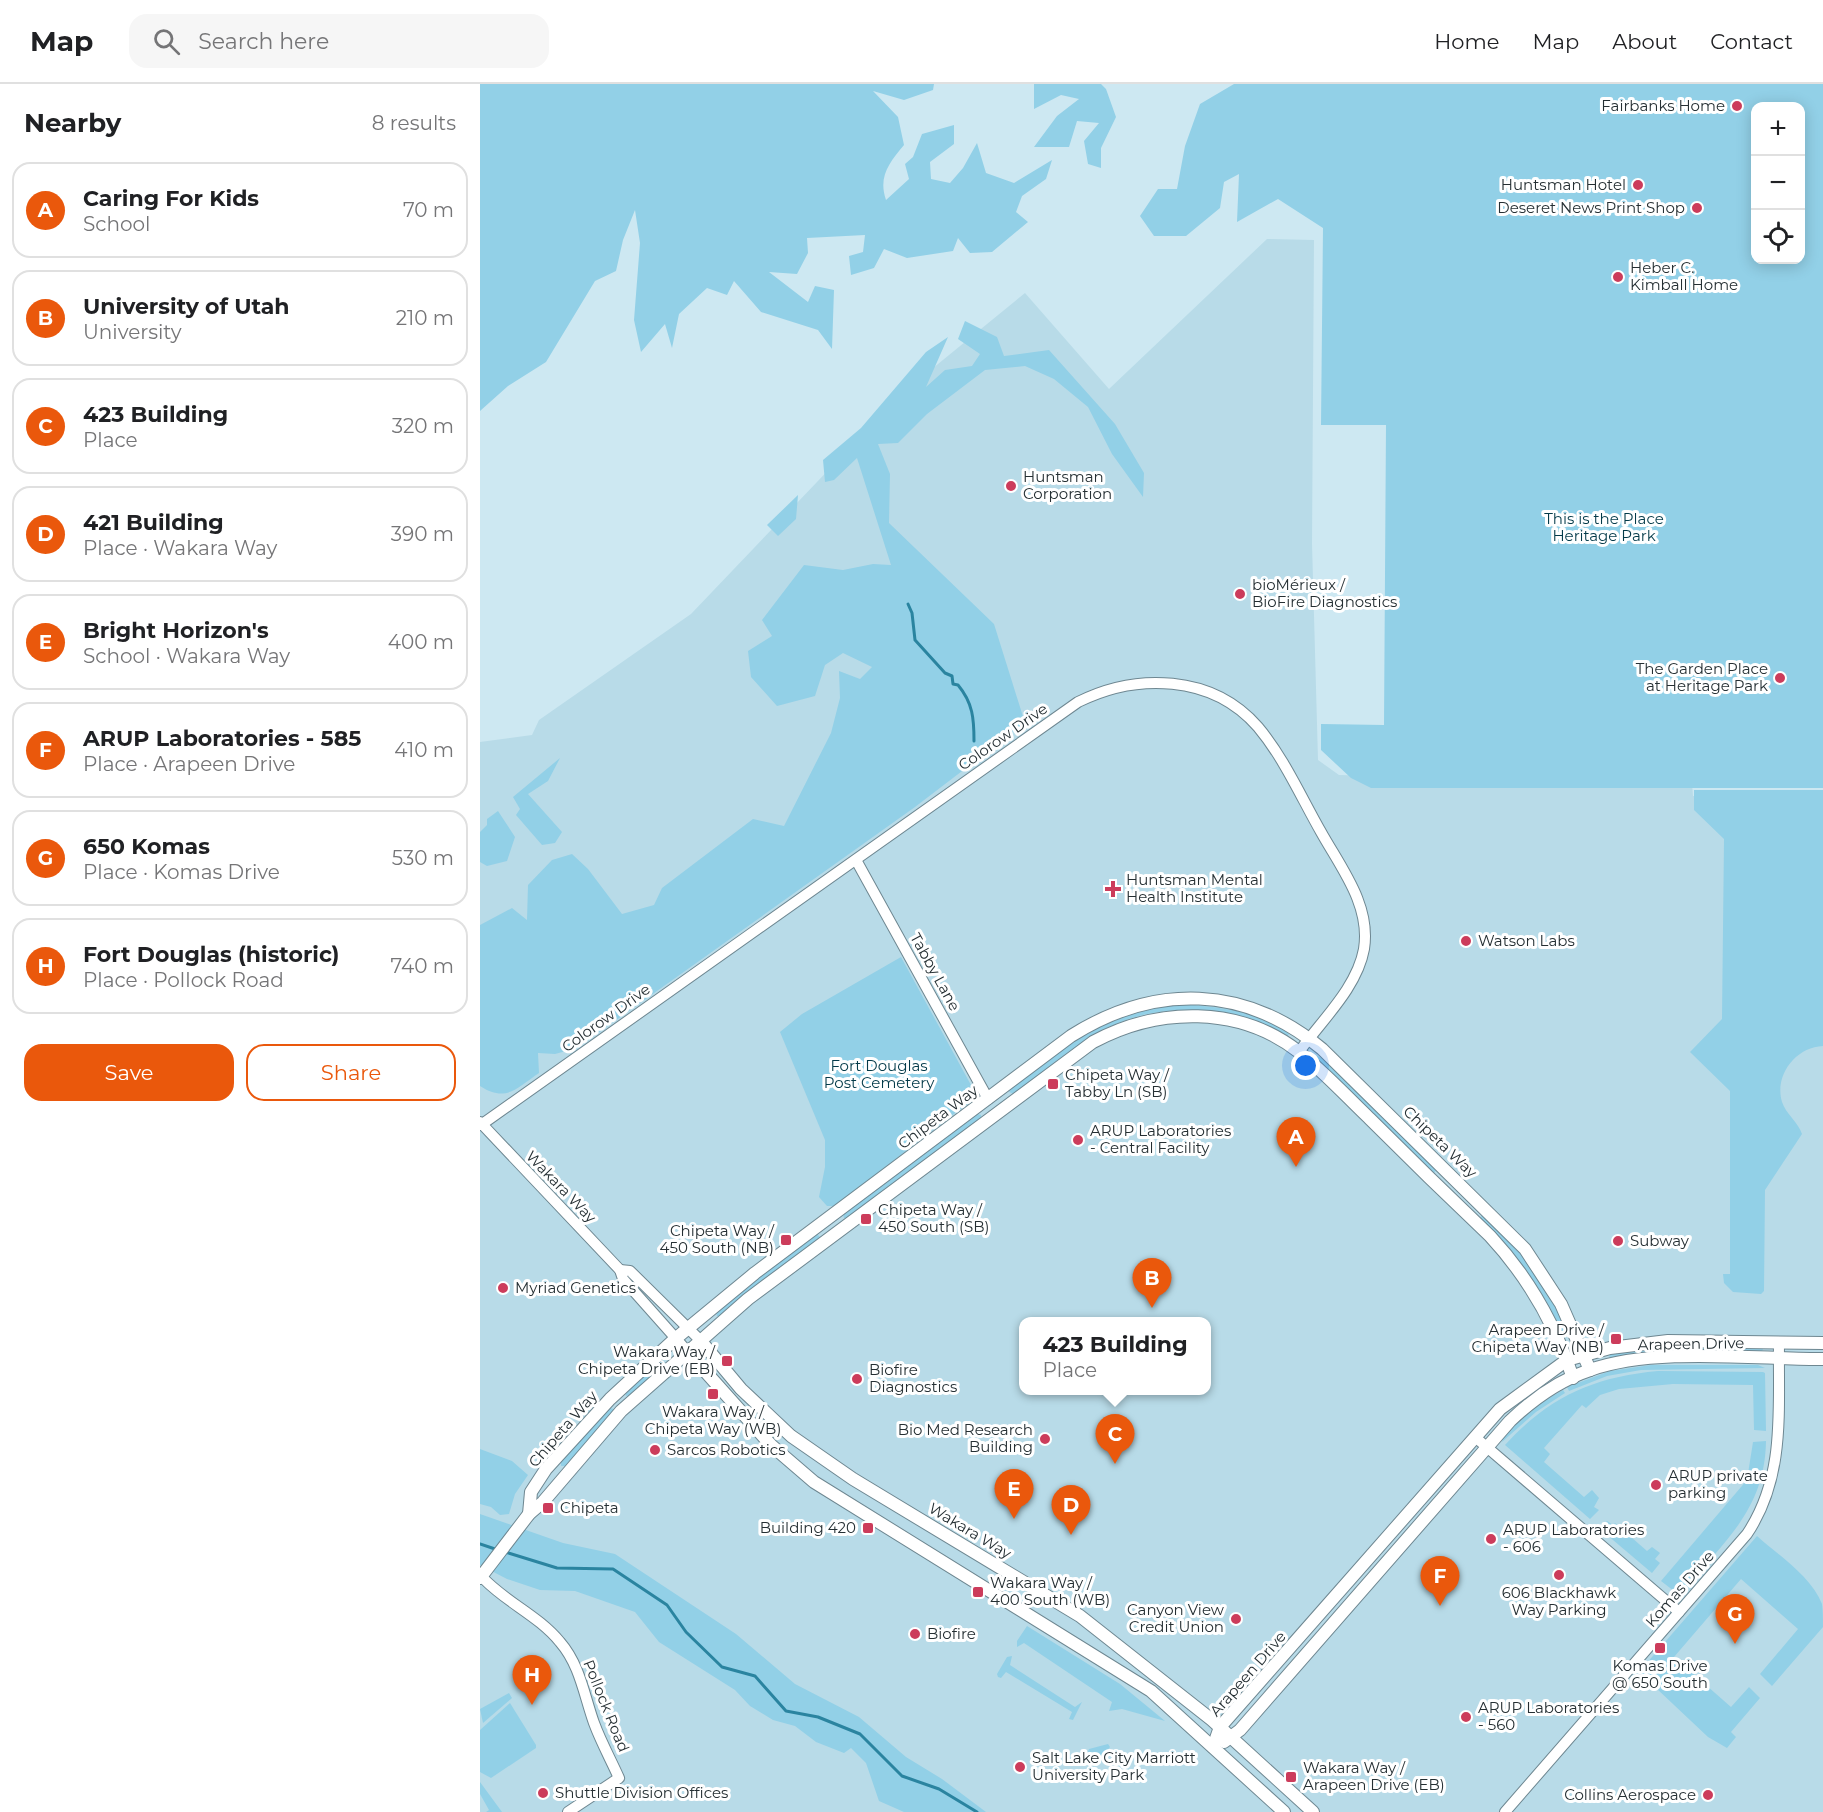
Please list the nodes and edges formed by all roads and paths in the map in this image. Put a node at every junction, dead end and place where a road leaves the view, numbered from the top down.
1 (856, 860) junction
2 (1309, 1038) junction
3 (1299, 1052) junction
4 (988, 1099) junction
5 (480, 1124) edge
6 (620, 1270) junction
7 (689, 1328) junction
8 (675, 1339) junction
9 (700, 1340) junction
10 (1779, 1343) junction
11 (1823, 1343) edge
12 (687, 1351) junction
13 (1584, 1354) junction
14 (1779, 1359) junction
15 (1823, 1359) edge
16 (1567, 1360) junction
17 (1590, 1370) junction
18 (1573, 1378) junction
19 (1475, 1437) junction
20 (1487, 1446) junction
21 (529, 1514) junction
22 (481, 1577) edge
23 (1679, 1612) junction
24 (1220, 1727) junction
25 (1231, 1739) junction
26 (1214, 1747) junction
27 (568, 1812) edge
28 (1284, 1812) edge
29 (1313, 1812) edge
30 (1505, 1812) edge

1 - 2 street, Colorow Drive
1 - 4 street, Tabby Lane
1 - 5 street, Colorow Drive
2 - 3 street, Colorow Drive
2 - 4 street, Chipeta Way
2 - 13 street, Chipeta Way
3 - 9 street, Chipeta Way
3 - 16 street, Chipeta Way
4 - 7 street, Chipeta Way
5 - 6 street, Wakara Way
6 - 7 street, Wakara Way
6 - 8 street, Wakara Way
7 - 8 street, Chipeta Way
7 - 9 street, Wakara Way
8 - 12 street, Wakara Way
8 - 21 street, Chipeta Way
9 - 12 street, Chipeta Way
9 - 24 street, Wakara Way
10 - 11 street, Arapeen Drive
10 - 13 street, Arapeen Drive
10 - 14 street, Komas Drive
12 - 21 street, Chipeta Way
12 - 26 street, Wakara Way
13 - 16 street, Arapeen Drive
13 - 17 street, Chipeta Way
14 - 15 street, Arapeen Drive
14 - 17 street, Arapeen Drive
14 - 23 street, Komas Drive
16 - 18 street, Chipeta Way
16 - 19 street, Arapeen Drive
17 - 18 street, Arapeen Drive
18 - 20 street, Arapeen Drive
19 - 20 street
19 - 24 street, Arapeen Drive
20 - 23 street
20 - 25 street, Arapeen Drive
21 - 22 street
22 - 27 street, Pollock Road
23 - 30 street, Komas Drive
24 - 25 street, Wakara Way
24 - 26 street, Arapeen Drive
25 - 26 street, Arapeen Drive
25 - 29 street, Wakara Way
26 - 28 street, Wakara Way

